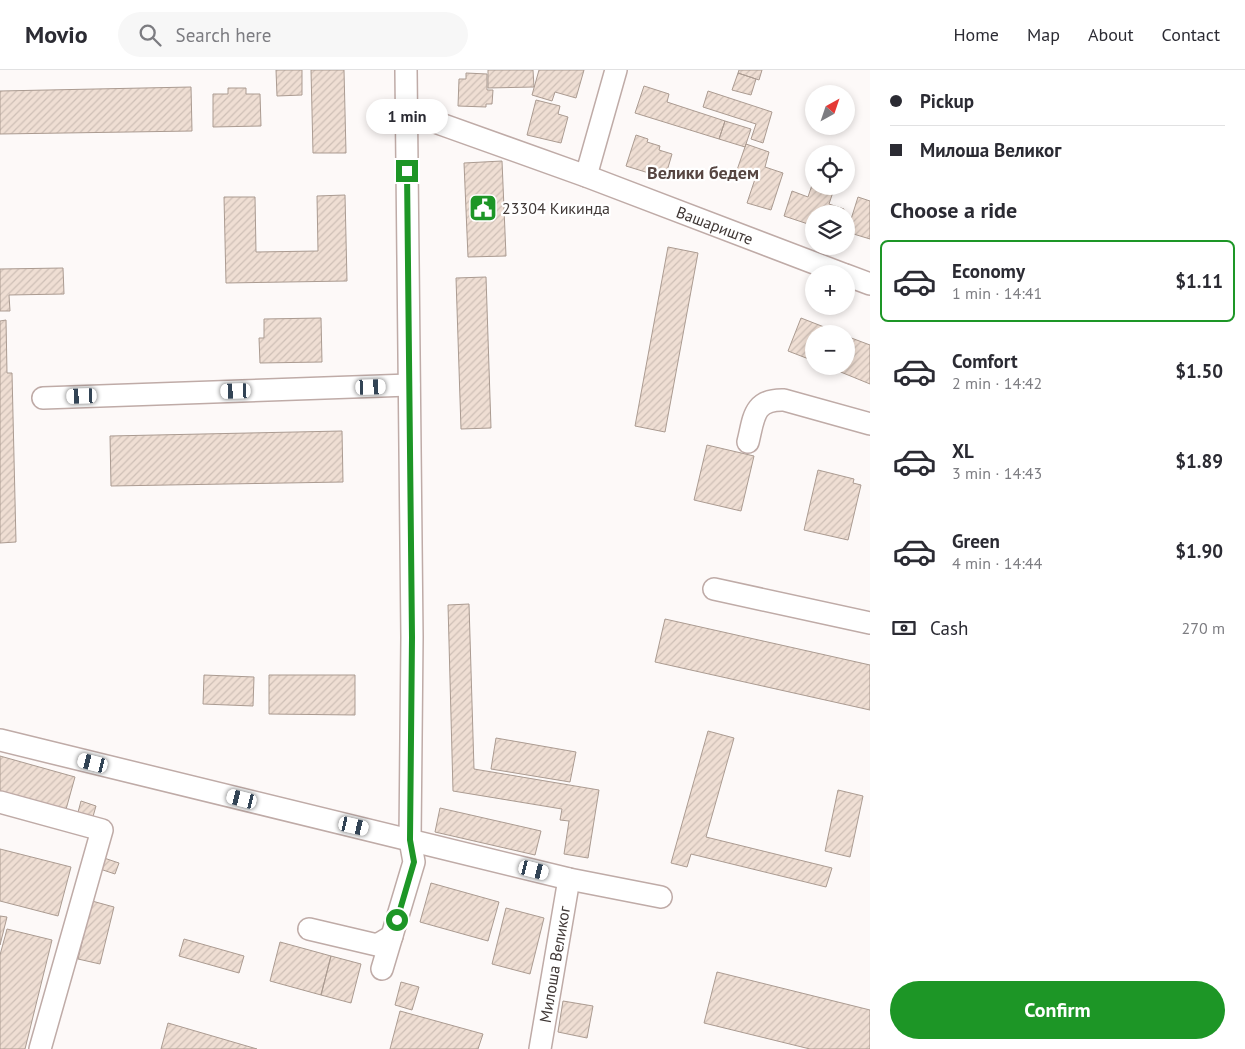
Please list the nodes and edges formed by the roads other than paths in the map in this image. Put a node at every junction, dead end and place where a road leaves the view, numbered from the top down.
1 (406, 70) edge
2 (616, 70) edge
3 (406, 112) junction
4 (586, 176) junction
5 (821, 265) edge
6 (855, 278) edge
7 (870, 284) edge
8 (409, 385) junction
9 (43, 398) dead end
10 (870, 424) edge
11 (748, 442) dead end
12 (714, 589) dead end
13 (870, 623) edge
14 (0, 740) edge
15 (0, 802) edge
16 (410, 840) junction
17 (569, 879) junction
18 (661, 897) dead end
19 (309, 929) dead end
20 (392, 936) junction
21 (382, 969) dead end
22 (40, 1049) edge
23 (540, 1049) edge

1 - 3 street
2 - 4 street
3 - 4 street, Вашариште
3 - 8 street
4 - 5 street, Вашариште
6 - 7 street, Вашариште
8 - 9 street
8 - 16 street
10 - 11 street
12 - 13 street
14 - 16 street
15 - 22 street
16 - 17 street
16 - 20 street
17 - 18 street
17 - 23 street, Милоша Великог
19 - 20 street
20 - 21 street

